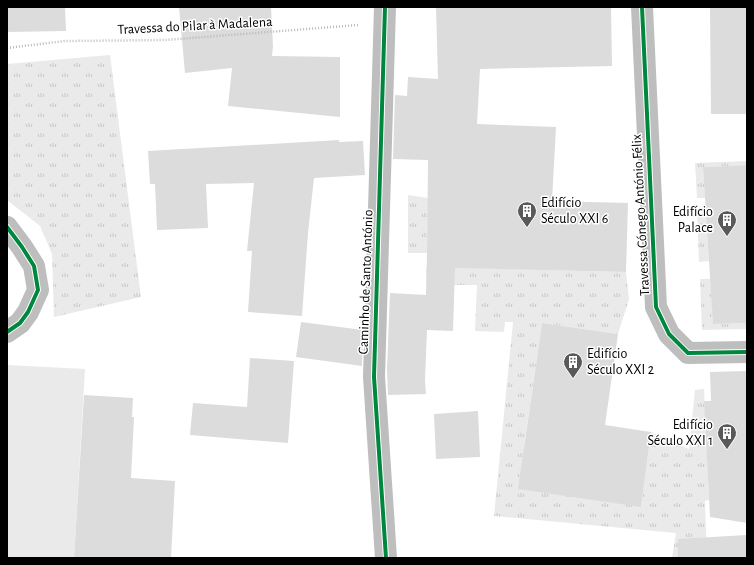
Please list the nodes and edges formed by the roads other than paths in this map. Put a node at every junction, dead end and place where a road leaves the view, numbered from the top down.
1 (642, 7) edge
2 (385, 16) edge
3 (7, 227) edge
4 (7, 332) edge
5 (747, 352) edge
6 (386, 558) edge

1 - 5 street, Travessa Cónego António Félix
2 - 6 street, Caminho de Santo António
3 - 4 street

